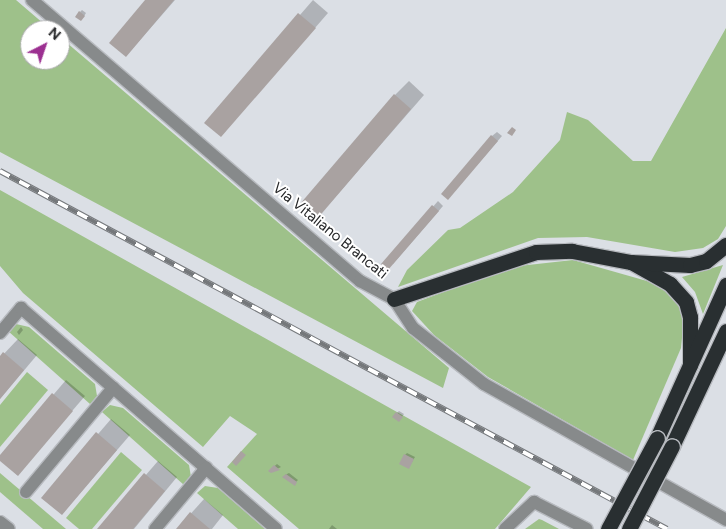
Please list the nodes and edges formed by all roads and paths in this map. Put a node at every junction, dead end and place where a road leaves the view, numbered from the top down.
1 (32, 0) edge
2 (726, 245) edge
3 (631, 262) junction
4 (726, 285) edge
5 (394, 298) junction
6 (726, 331) edge
7 (0, 333) edge
8 (690, 367) junction
9 (113, 388) junction
10 (206, 468) junction
11 (26, 492) dead end
12 (726, 520) edge
13 (0, 522) edge
14 (9, 529) edge
15 (155, 529) edge
16 (276, 529) edge
17 (505, 529) edge
18 (587, 529) edge
19 (608, 529) edge
20 (629, 529) edge

1 - 5 street, Via Vitaliano Brancati
2 - 3 highway
3 - 5 highway
3 - 8 highway
4 - 8 highway
5 - 12 street, Via Vitaliano Brancati
6 - 20 highway, bridge
7 - 9 street
8 - 19 highway, bridge
9 - 10 street
9 - 11 street
10 - 15 street
10 - 16 street
13 - 14 street
17 - 18 street

